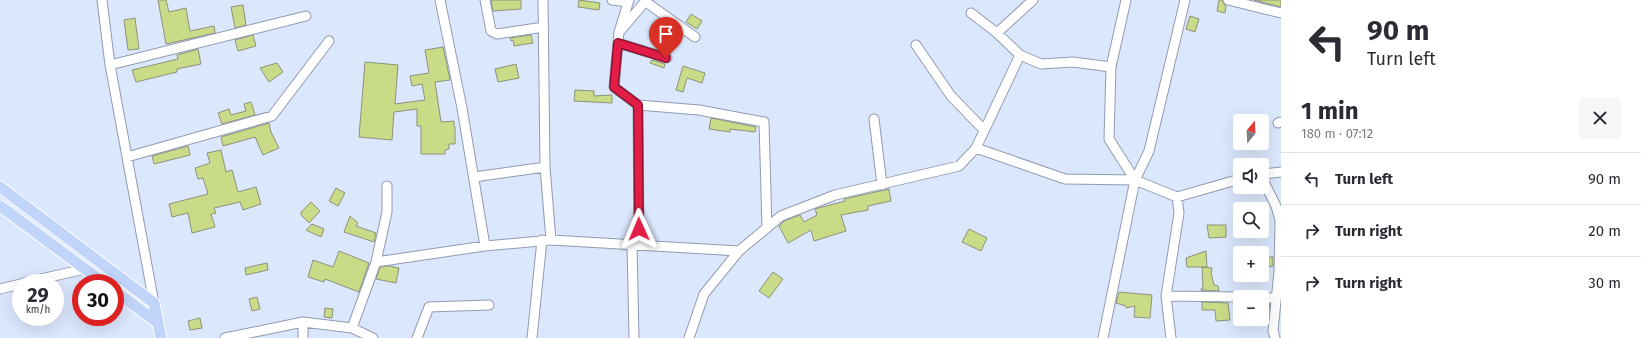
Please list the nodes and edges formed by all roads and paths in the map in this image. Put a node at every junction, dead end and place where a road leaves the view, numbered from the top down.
1 (102, 0) edge
2 (440, 0) edge
3 (485, 0) edge
4 (543, 0) edge
5 (612, 0) edge
6 (1033, 0) edge
7 (1126, 0) edge
8 (1185, 0) edge
9 (1228, 0) edge
10 (629, 1) edge
11 (971, 13) dead end
12 (1281, 13) edge
13 (306, 16) dead end
14 (544, 27) junction
15 (619, 32) junction
16 (997, 32) junction
17 (695, 36) dead end
18 (329, 41) dead end
19 (618, 43) junction
20 (916, 45) dead end
21 (1020, 55) junction
22 (666, 58) dead end
23 (110, 65) junction
24 (1111, 67) junction
25 (638, 105) junction
26 (874, 119) dead end
27 (984, 130) junction
28 (976, 148) junction
29 (127, 157) junction
30 (545, 167) junction
31 (1281, 172) edge
32 (1269, 173) edge
33 (474, 178) junction
34 (1135, 180) junction
35 (1233, 181) edge
36 (882, 185) junction
37 (387, 186) dead end
38 (0, 187) edge
39 (1269, 192) edge
40 (1177, 197) junction
41 (0, 206) edge
42 (767, 228) junction
43 (547, 240) junction
44 (636, 245) junction
45 (485, 246) junction
46 (739, 251) junction
47 (376, 262) junction
48 (85, 269) junction
49 (1280, 271) edge
50 (62, 274) edge
51 (92, 274) edge
52 (12, 286) edge
53 (0, 289) edge
54 (1166, 296) junction
55 (1233, 297) edge
56 (124, 298) edge
57 (1269, 298) edge
58 (1276, 298) junction
59 (154, 303) junction
60 (489, 305) dead end
61 (303, 322) junction
62 (158, 323) junction
63 (352, 328) junction
64 (1276, 333) edge
65 (241, 336) edge
66 (161, 338) edge
67 (225, 338) edge
68 (303, 338) edge
69 (373, 338) edge
70 (417, 338) edge
71 (532, 338) edge
72 (634, 338) edge
73 (689, 338) edge
74 (1103, 338) edge
75 (1171, 338) edge

1 - 23 street
2 - 33 street
3 - 14 street
4 - 14 street
5 - 10 street
6 - 16 street
7 - 24 street
8 - 34 street
9 - 12 street
10 - 15 street
11 - 16 street
13 - 23 street
14 - 30 street
15 - 17 street
15 - 19 street
16 - 21 street
18 - 29 street
19 - 22 street
19 - 25 street
20 - 27 street
21 - 24 street
21 - 27 street
23 - 29 street
24 - 34 street
25 - 42 street
25 - 44 street
26 - 36 street
27 - 28 street
28 - 34 street
28 - 36 street
29 - 59 street
30 - 33 street
30 - 43 street
31 - 32 street
33 - 45 street
34 - 40 street
34 - 74 street
35 - 40 street
36 - 42 street
37 - 47 street
38 - 59 main road
39 - 49 street
40 - 54 street
41 - 48 main road
42 - 46 street
43 - 44 street
43 - 45 street
43 - 71 street
44 - 46 street
44 - 72 street
45 - 47 street
46 - 73 street
47 - 63 street
48 - 50 street
48 - 51 main road
49 - 58 street
52 - 53 street
54 - 55 street
54 - 75 street
56 - 62 main road
57 - 58 street
58 - 64 street
59 - 62 main road
60 - 70 street
61 - 63 street
61 - 65 street
61 - 68 street
62 - 66 main road
63 - 69 street
65 - 67 street

